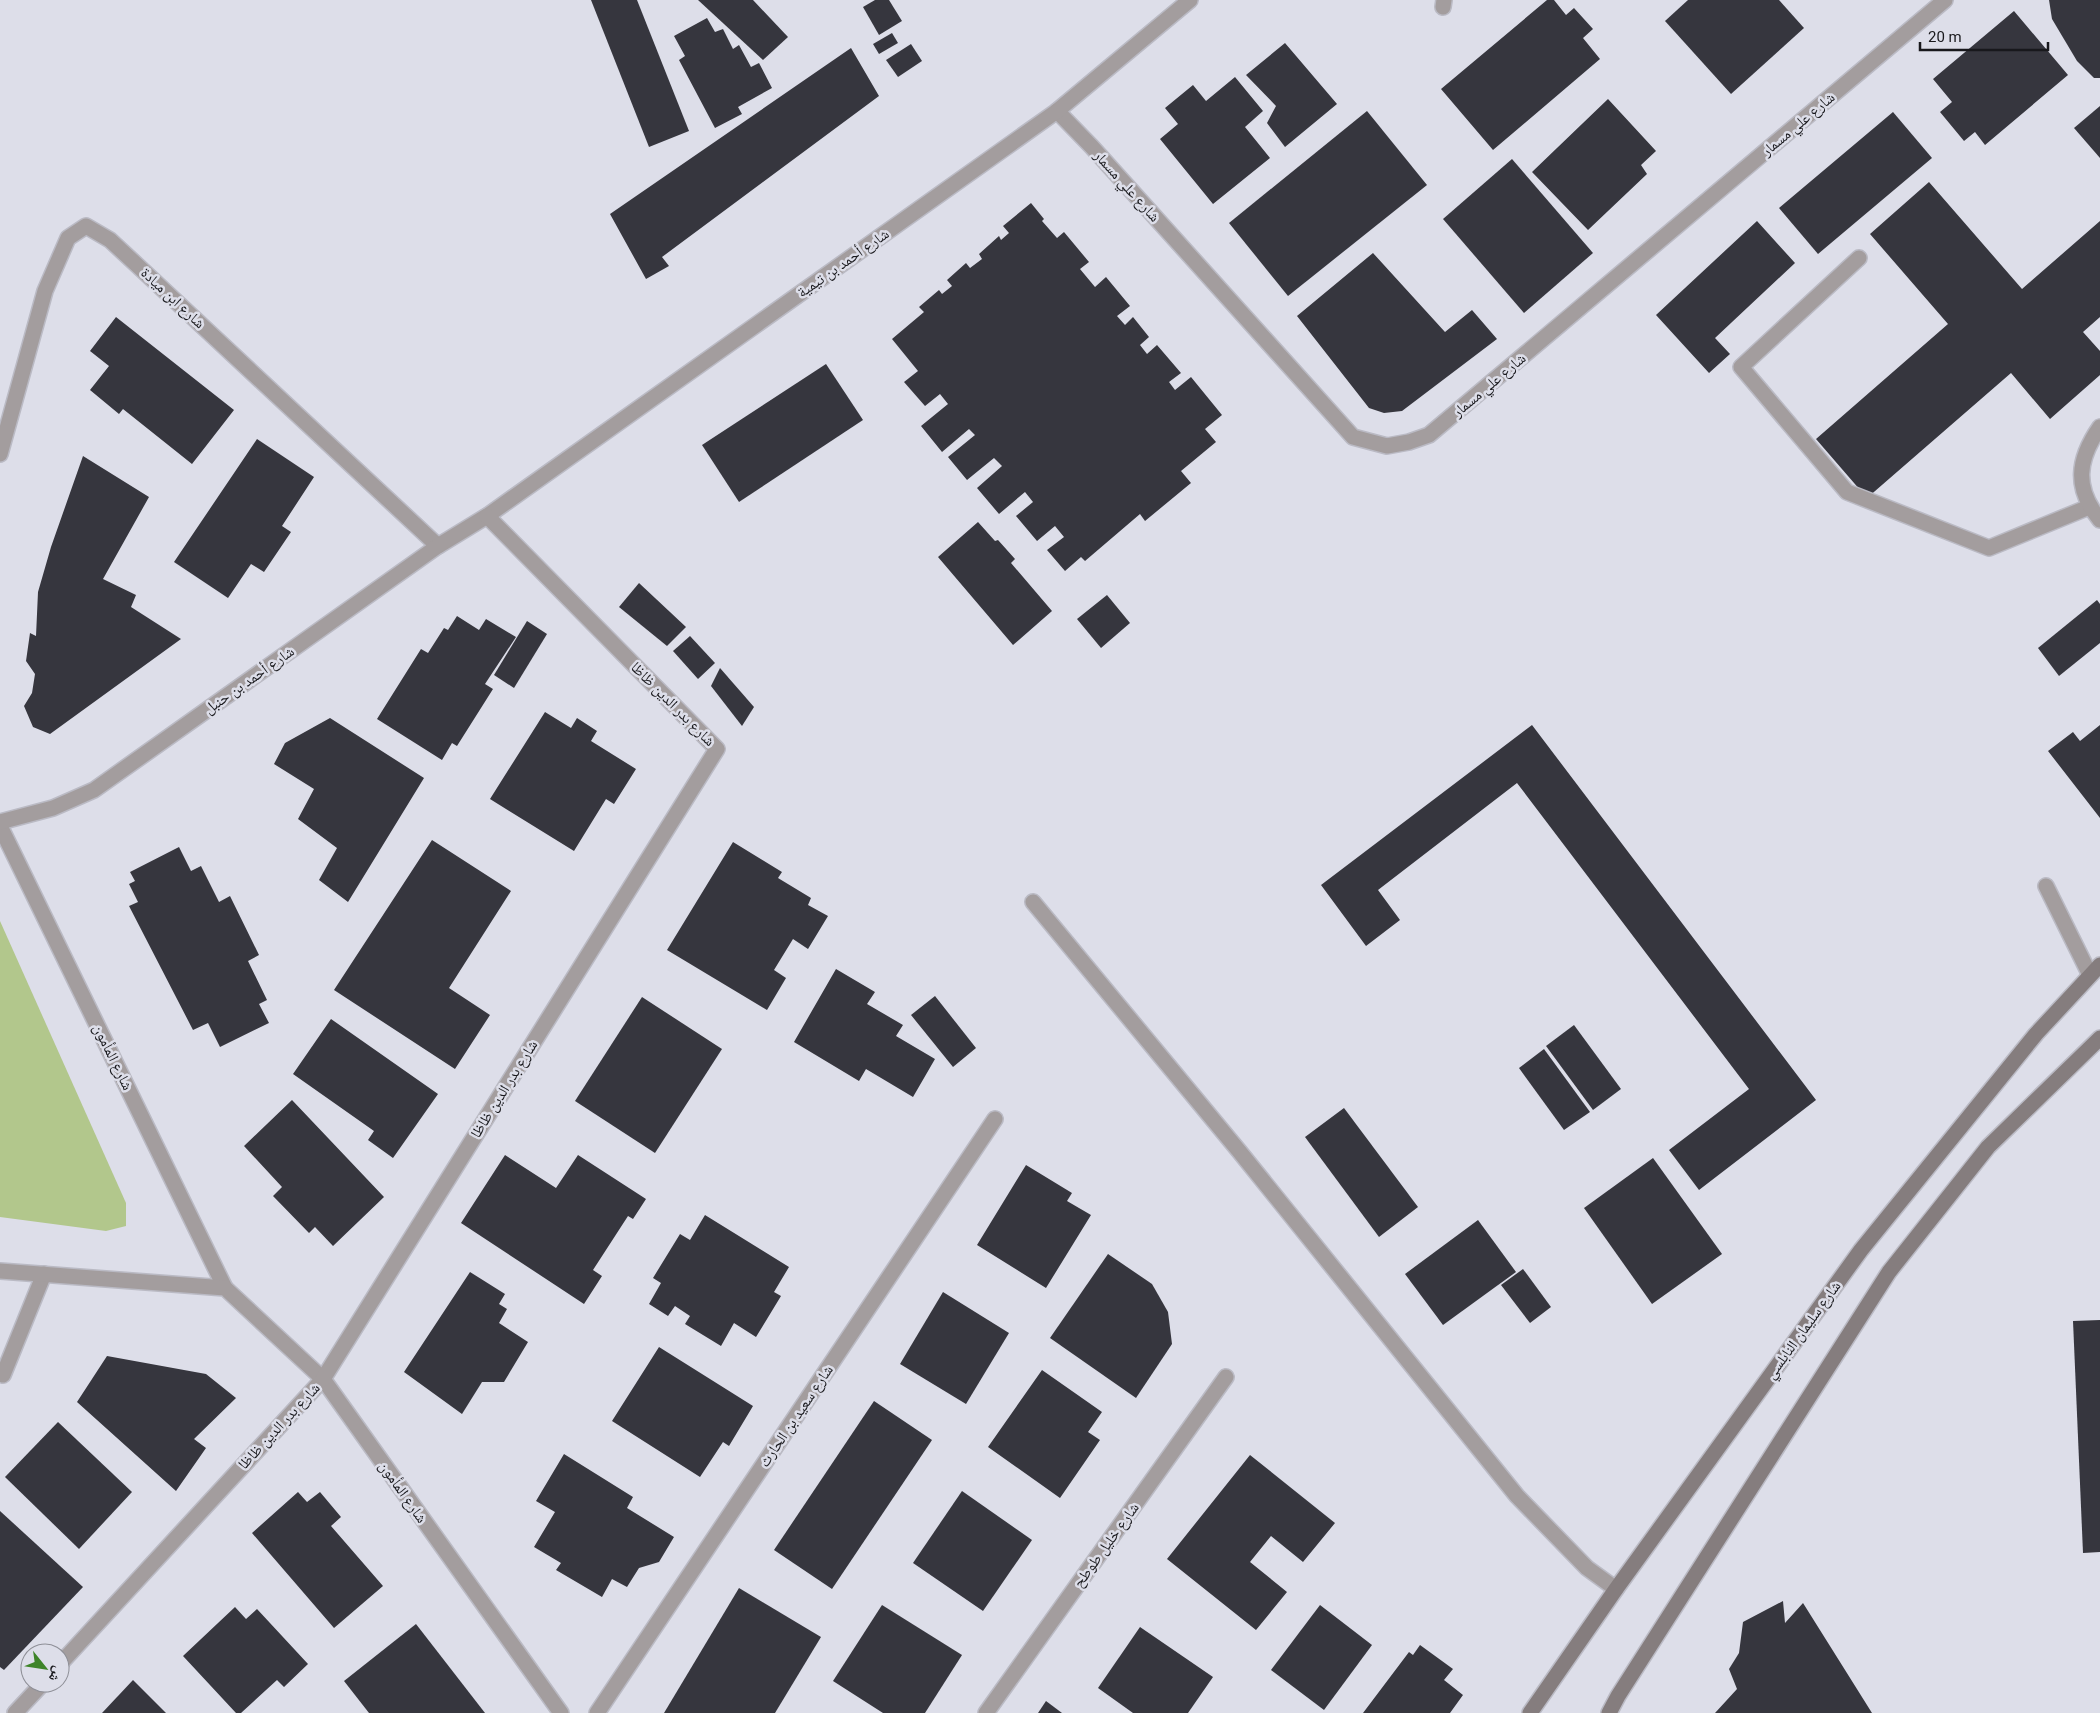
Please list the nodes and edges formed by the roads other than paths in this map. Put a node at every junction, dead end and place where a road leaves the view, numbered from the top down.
1 (1190, 0) edge
2 (1945, 0) edge
3 (1057, 111) junction
4 (1859, 258) dead end
5 (2100, 427) edge
6 (0, 454) edge
7 (2089, 506) junction
8 (487, 516) junction
9 (2100, 520) edge
10 (438, 546) junction
11 (0, 824) edge
12 (2046, 886) dead end
13 (1034, 902) dead end
14 (2095, 970) edge
15 (2100, 1038) edge
16 (996, 1119) dead end
17 (0, 1271) edge
18 (44, 1274) junction
19 (225, 1288) junction
20 (3, 1375) dead end
21 (1226, 1377) dead end
22 (322, 1379) junction
23 (1616, 1589) junction
24 (70, 1653) edge
25 (34, 1693) edge
26 (1537, 1706) edge
27 (15, 1713) edge
28 (561, 1713) edge
29 (597, 1713) edge
30 (986, 1713) edge
31 (1530, 1713) edge
32 (1609, 1713) edge

1 - 3 street, شارع أحمد بن تيمية
2 - 3 street, شارع علي مسمار
3 - 8 street, شارع أحمد بن تيمية
4 - 7 street
5 - 7 street
6 - 10 street, شارع ابن ميادة
7 - 9 street
8 - 10 street, شارع أحمد بن حنبل
8 - 22 street, شارع بدر الدين ظاظا
10 - 11 street, شارع أحمد بن حنبل
11 - 19 street, شارع المأمون
12 - 14 street
13 - 23 street
14 - 23 main road, شارع سليمان النابلسي
15 - 32 main road
16 - 29 street, شارع سعيد بن الحارث
17 - 18 street
18 - 19 street
18 - 20 street
19 - 22 street, شارع المأمون
21 - 30 street, شارع خليل طوطح
22 - 24 street, شارع بدر الدين ظاظا
22 - 28 street, شارع المأمون
23 - 26 main road, شارع سليمان النابلسي
25 - 27 street
26 - 31 main road, شارع سليمان النابلسي

